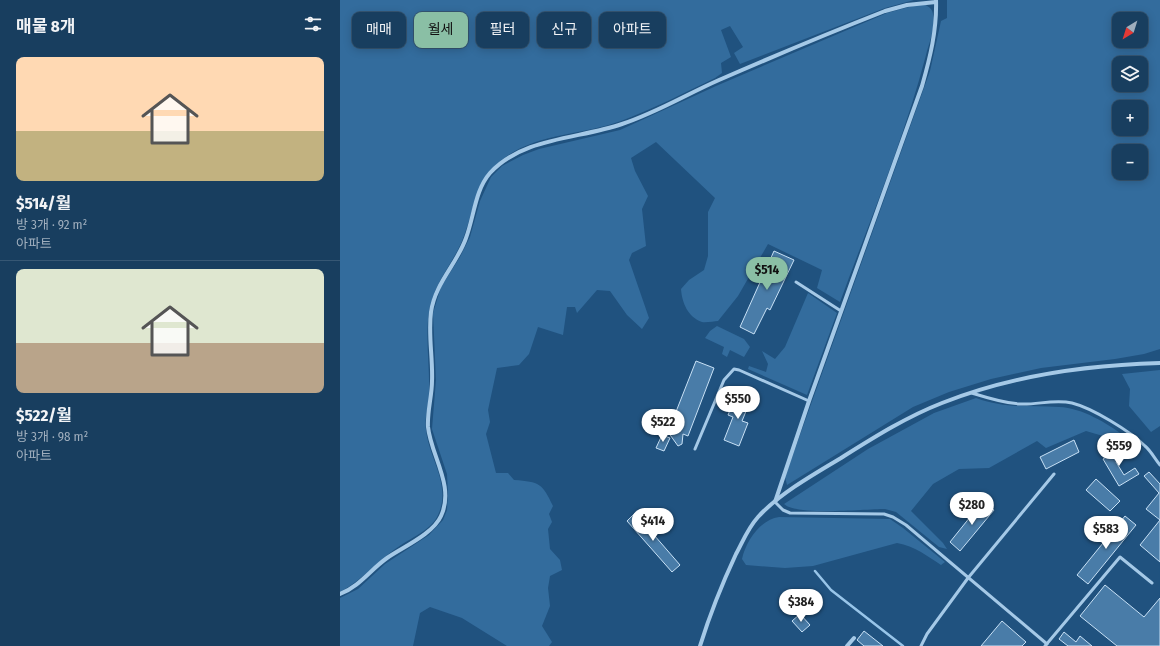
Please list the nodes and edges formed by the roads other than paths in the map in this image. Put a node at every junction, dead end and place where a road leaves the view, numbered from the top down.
1 (936, 1) edge
2 (796, 282) dead end
3 (841, 311) junction
4 (1159, 362) edge
5 (970, 392) junction
6 (809, 401) junction
7 (695, 449) dead end
8 (1160, 465) edge
9 (1054, 474) dead end
10 (775, 502) junction
11 (968, 578) junction
12 (1152, 583) dead end
13 (340, 594) edge
14 (854, 638) dead end
15 (1046, 645) edge
16 (700, 646) edge
17 (847, 646) edge
18 (921, 646) edge

1 - 3 street
1 - 13 street
2 - 3 lane
3 - 6 street
4 - 5 street
5 - 8 lane
5 - 10 street
6 - 7 lane
6 - 10 street
9 - 11 lane
10 - 11 lane
10 - 16 street
11 - 15 lane
11 - 18 lane
12 - 15 lane
14 - 17 street

